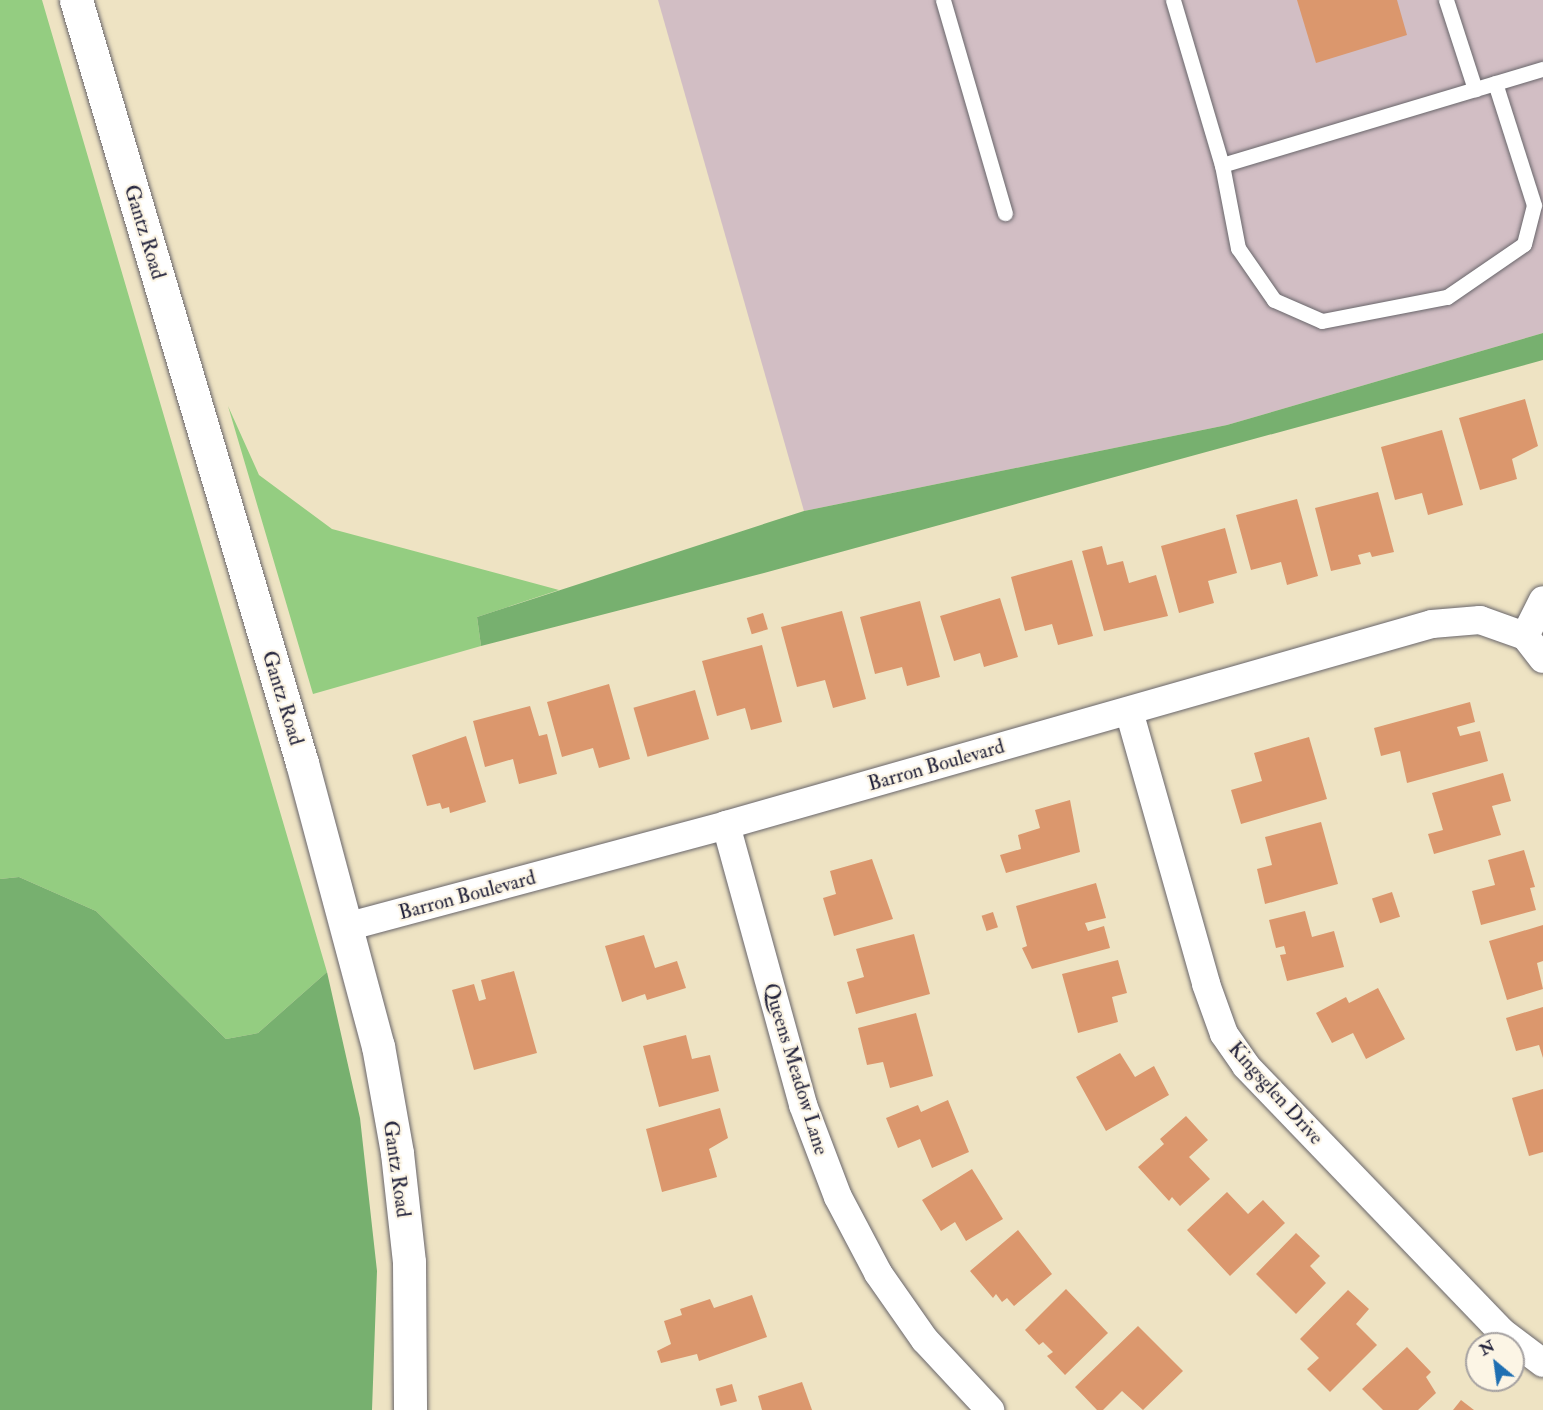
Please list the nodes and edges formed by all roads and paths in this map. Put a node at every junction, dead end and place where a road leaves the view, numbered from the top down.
1 (76, 0) edge
2 (943, 0) edge
3 (1173, 0) edge
4 (1446, 0) edge
5 (1543, 69) edge
6 (1495, 83) junction
7 (1475, 89) junction
8 (1221, 165) junction
9 (1005, 213) dead end
10 (1543, 600) edge
11 (1525, 636) junction
12 (1543, 659) edge
13 (1130, 711) junction
14 (726, 825) junction
15 (346, 927) junction
16 (1543, 1363) edge
17 (410, 1410) edge
18 (990, 1410) edge

1 - 15 main road, Gantz Road
2 - 9 lane
3 - 8 lane
4 - 7 lane
5 - 6 lane
6 - 7 lane
6 - 8 lane
7 - 8 lane
10 - 11 street
11 - 12 street
11 - 13 street, Barron Boulevard
13 - 14 street, Barron Boulevard
13 - 16 street, Kingsglen Drive
14 - 15 street, Barron Boulevard
14 - 18 street, Queens Meadow Lane
15 - 17 main road, Gantz Road

